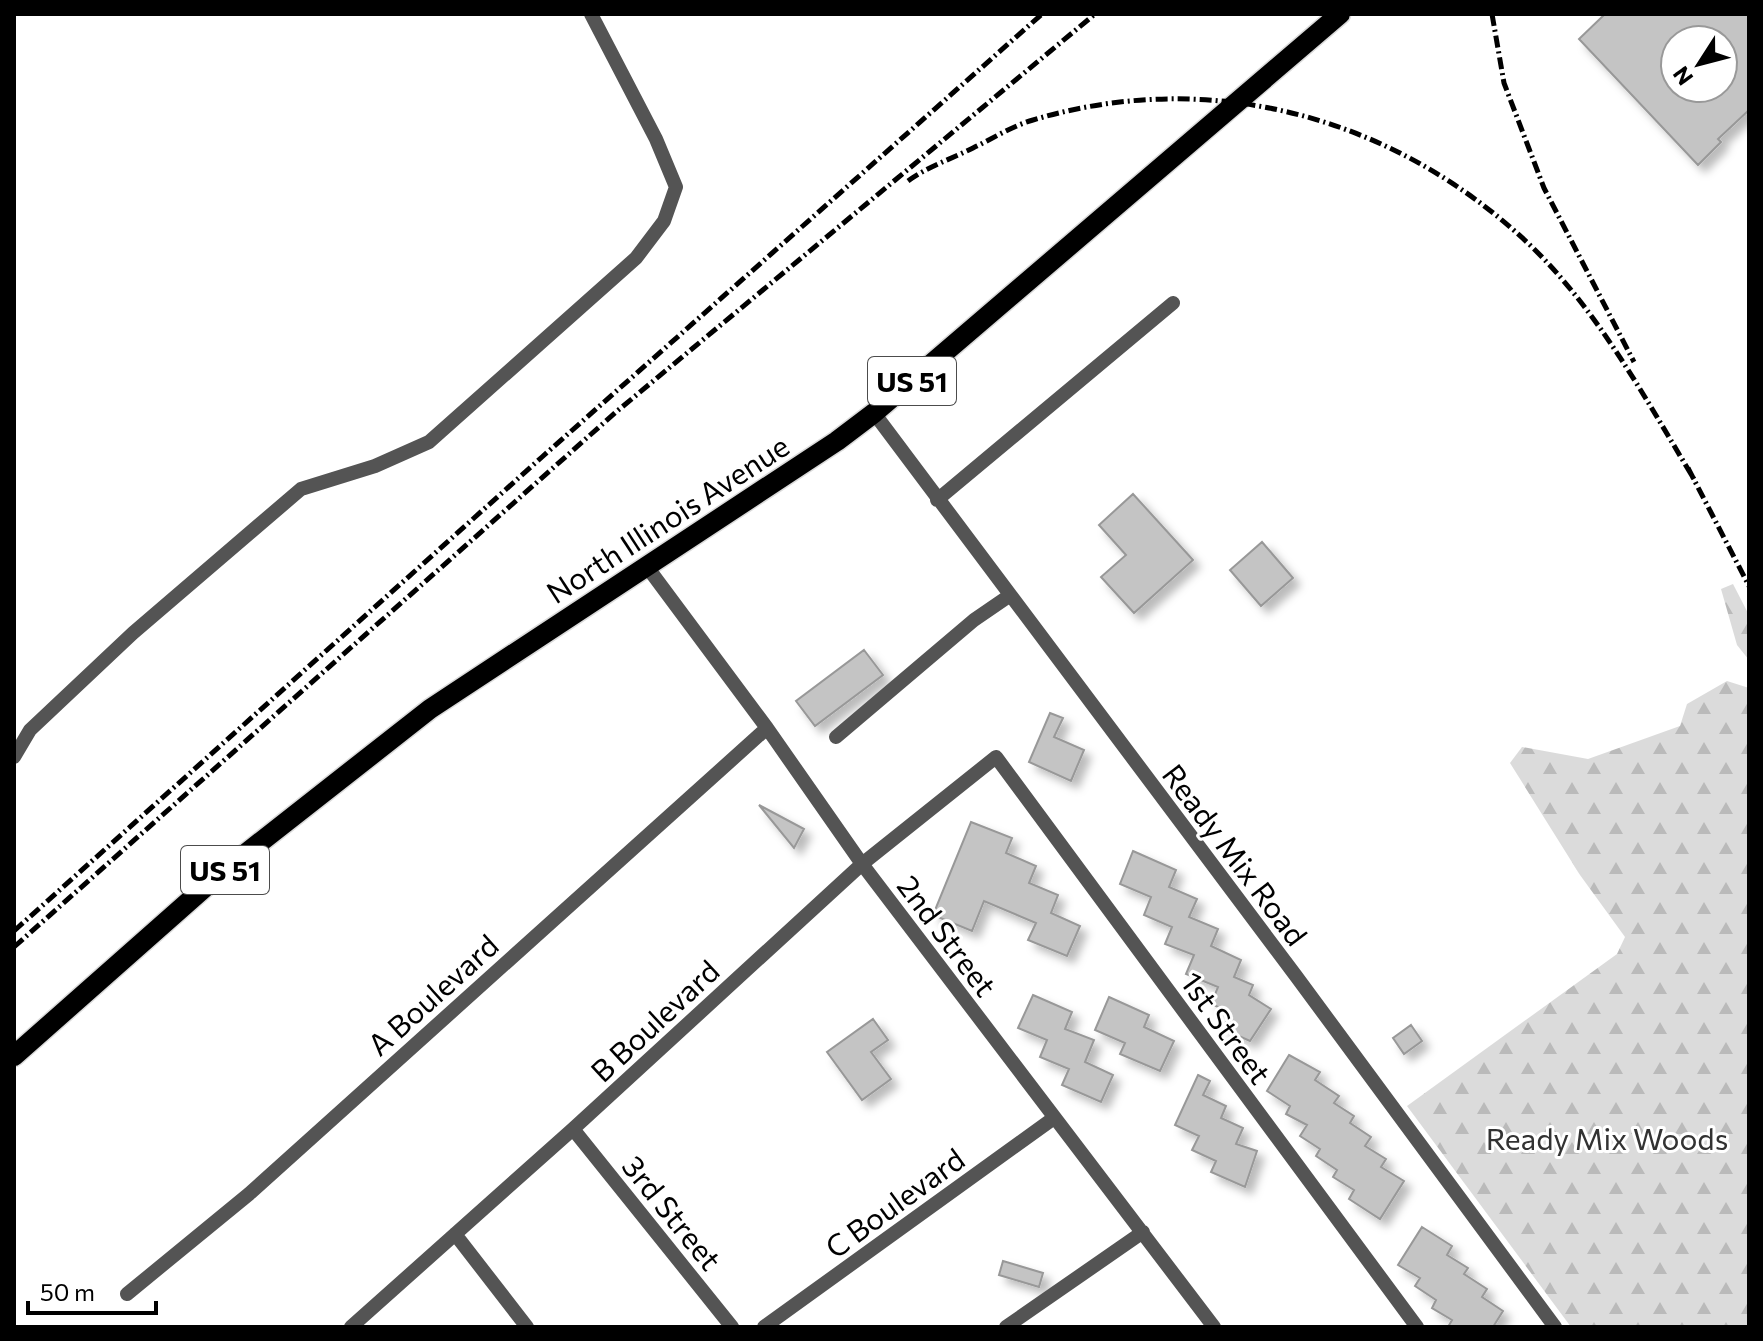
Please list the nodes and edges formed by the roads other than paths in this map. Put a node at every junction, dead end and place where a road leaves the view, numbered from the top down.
1 (591, 14) edge
2 (1340, 14) edge
3 (1173, 303) dead end
4 (874, 413) junction
5 (937, 500) junction
6 (648, 568) junction
7 (1009, 596) junction
8 (767, 728) junction
9 (836, 737) dead end
10 (14, 757) edge
11 (996, 757) joint
12 (862, 864) junction
13 (14, 1056) edge
14 (1054, 1118) junction
15 (573, 1129) junction
16 (1143, 1232) junction
17 (455, 1234) junction
18 (127, 1294) dead end
19 (351, 1327) edge
20 (527, 1327) edge
21 (732, 1327) edge
22 (764, 1327) edge
23 (1006, 1327) edge
24 (1214, 1327) edge
25 (1417, 1327) edge
26 (1555, 1327) edge

1 - 10 street
2 - 4 main road, North Illinois Avenue / US 51
3 - 5 street
4 - 5 street, Ready Mix Road
4 - 6 main road, North Illinois Avenue / US 51
5 - 7 street, Ready Mix Road
6 - 8 street, 2nd Street
6 - 13 main road, North Illinois Avenue / US 51
7 - 9 street
7 - 26 street, Ready Mix Road
8 - 12 street, 2nd Street
8 - 18 street, A Boulevard
11 - 12 street, B Boulevard
11 - 25 street, 1st Street
12 - 14 street, 2nd Street
12 - 15 street, B Boulevard
14 - 16 street, 2nd Street
14 - 22 street, C Boulevard
15 - 17 street, B Boulevard
15 - 21 street, 3rd Street
16 - 23 street
16 - 24 street, 2nd Street
17 - 19 street, B Boulevard
17 - 20 street

